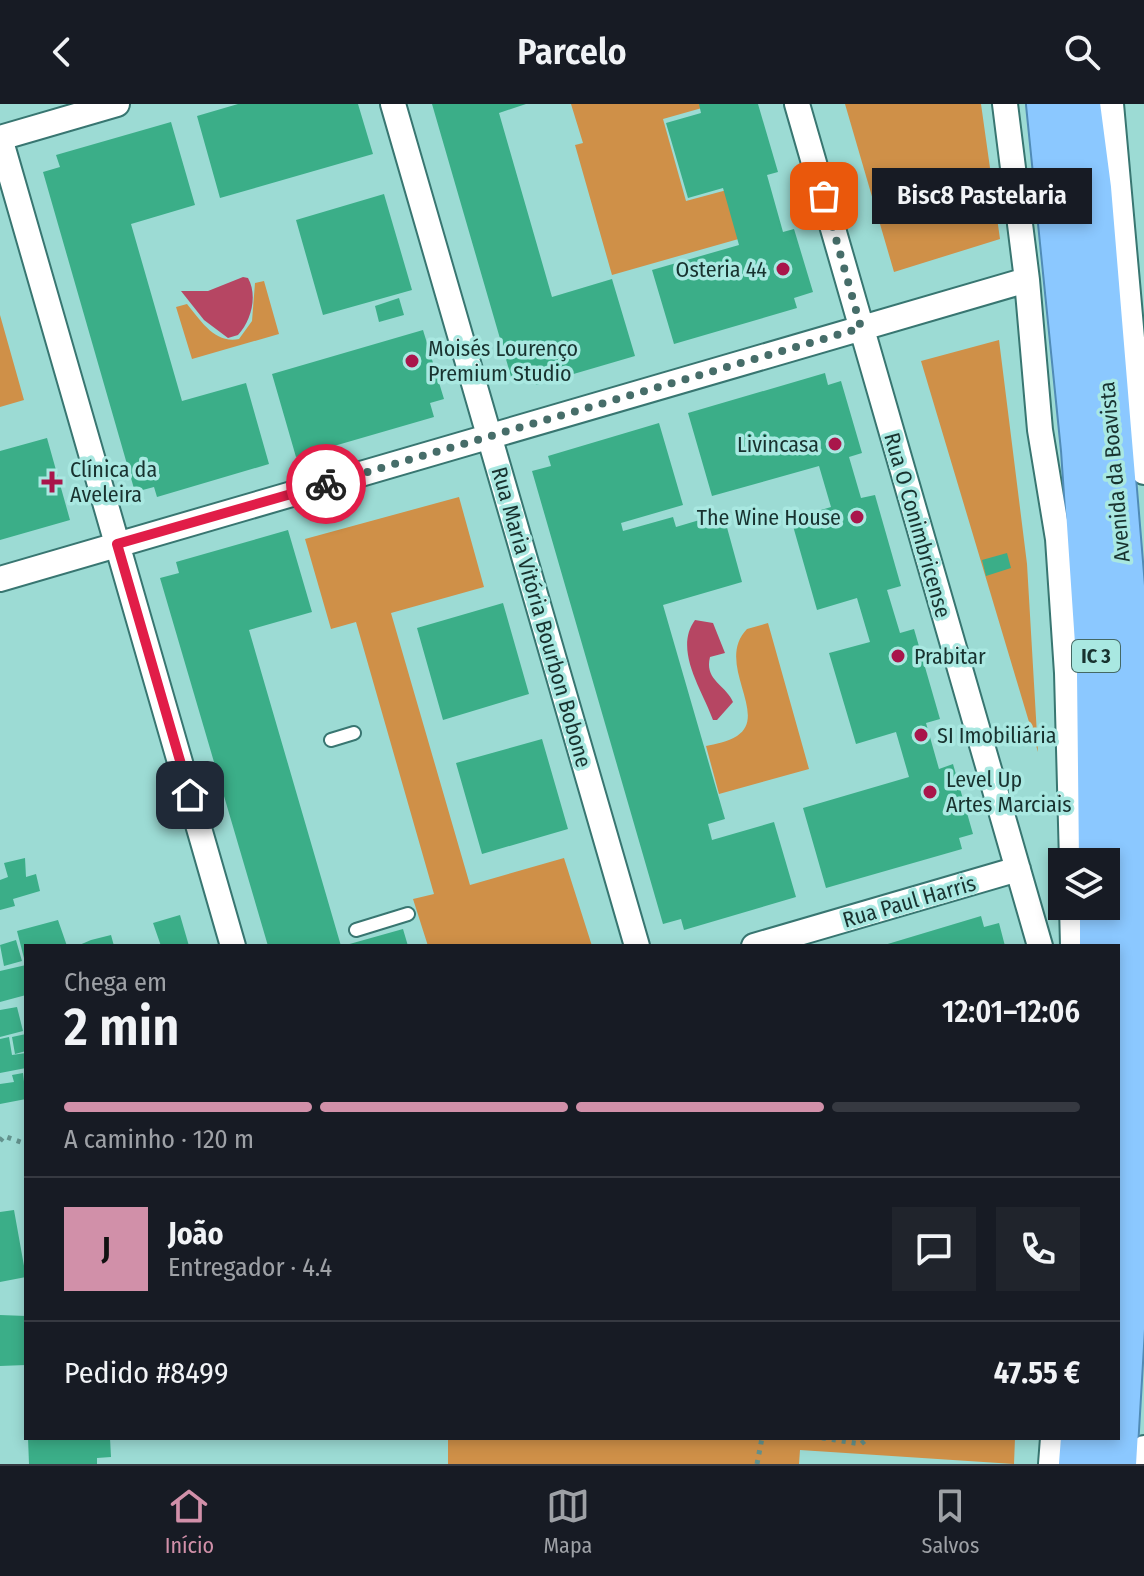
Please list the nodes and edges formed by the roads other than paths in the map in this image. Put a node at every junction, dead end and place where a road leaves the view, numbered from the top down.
1 (117, 104) edge
2 (393, 104) edge
3 (797, 104) edge
4 (1005, 104) edge
5 (1025, 104) edge
6 (1047, 104) edge
7 (1080, 104) edge
8 (1111, 104) edge
9 (0, 138) edge
10 (1057, 194) junction
11 (1027, 280) junction
12 (861, 328) junction
13 (489, 436) junction
14 (1144, 472) edge
15 (117, 544) junction
16 (0, 579) edge
17 (354, 733) dead end
18 (331, 740) dead end
19 (1072, 848) edge
20 (1099, 848) edge
21 (1018, 869) junction
22 (408, 914) dead end
23 (1072, 920) edge
24 (1100, 920) edge
25 (356, 930) dead end
26 (232, 944) edge
27 (636, 944) edge
28 (761, 944) edge
29 (1039, 944) edge
30 (1073, 944) edge
31 (1100, 944) edge
32 (1120, 1396) edge
33 (1053, 1440) edge
34 (1081, 1440) edge
35 (1117, 1440) edge
36 (1144, 1448) edge
37 (1051, 1464) edge
38 (1079, 1464) edge
39 (1116, 1464) edge
40 (1143, 1464) edge

1 - 9 street
2 - 13 street, Rua Maria Vitória Bourbon Bobone
3 - 12 street, Rua O Conimbricense
4 - 11 street
5 - 10 highway
6 - 10 highway, Avenida da Boavista / IC 3
7 - 32 highway, Avenida da Boavista / IC 3
8 - 14 street, Avenida da Boavista
9 - 15 street
10 - 20 highway, Avenida da Boavista / IC 3
11 - 12 street
11 - 19 street
12 - 13 street
12 - 21 street, Rua O Conimbricense
13 - 15 street
13 - 27 street, Rua Maria Vitória Bourbon Bobone
15 - 16 street
15 - 26 street
17 - 18 lane
21 - 28 street, Rua Paul Harris
21 - 29 street, Rua O Conimbricense
22 - 25 lane
23 - 30 street
24 - 31 highway
33 - 37 street
34 - 38 highway
35 - 39 highway, Avenida da Boavista / IC 3
36 - 40 street

